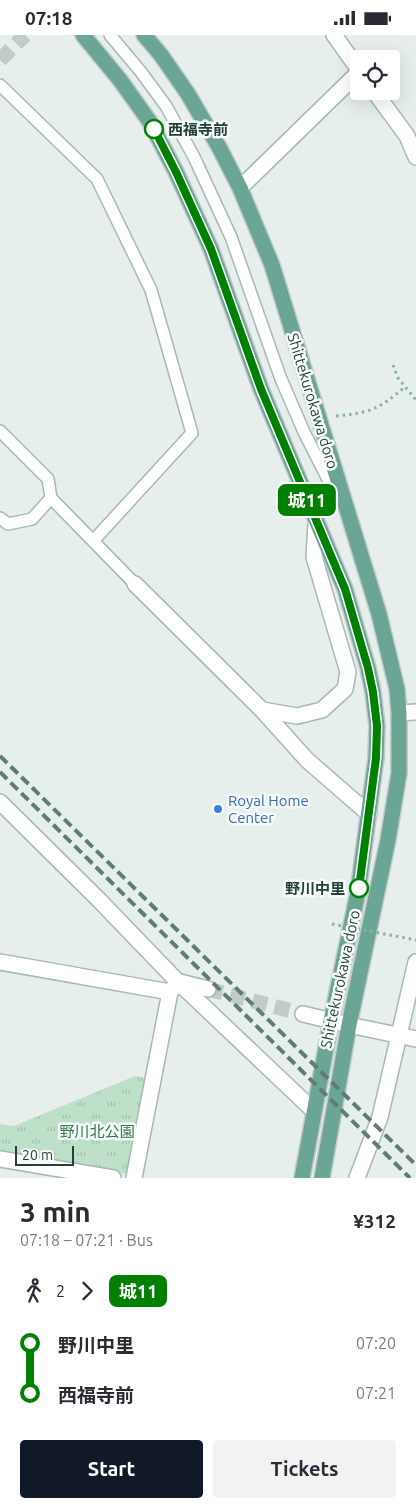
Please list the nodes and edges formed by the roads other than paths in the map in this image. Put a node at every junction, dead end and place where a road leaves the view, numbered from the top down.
1 (83, 35) edge
2 (110, 35) edge
3 (144, 35) edge
4 (334, 35) edge
5 (350, 58) edge
6 (350, 80) edge
7 (0, 85) edge
8 (381, 100) edge
9 (416, 157) edge
10 (240, 188) junction
11 (0, 431) edge
12 (51, 498) junction
13 (0, 518) edge
14 (348, 518) junction
15 (316, 524) junction
16 (94, 540) junction
17 (134, 584) joint
18 (262, 710) junction
19 (416, 711) edge
20 (399, 713) junction
21 (0, 802) edge
22 (369, 814) junction
23 (0, 962) edge
24 (416, 962) edge
25 (174, 987) junction
26 (208, 989) tunnel mouth
27 (303, 1014) tunnel mouth
28 (331, 1021) junction
29 (349, 1025) junction
30 (400, 1035) junction
31 (416, 1039) edge
32 (314, 1111) junction
33 (0, 1159) edge
34 (113, 1178) edge
35 (134, 1178) edge
36 (302, 1178) edge
37 (322, 1178) edge
38 (357, 1178) edge

1 - 15 main road, Shittekurokawa doro
2 - 14 lane
3 - 10 main road, Shittekurokawa doro
4 - 5 street
6 - 10 street
7 - 16 lane
8 - 9 street
10 - 14 main road, Shittekurokawa doro
11 - 12 lane
12 - 13 lane
12 - 16 lane
14 - 20 main road, Shittekurokawa doro
15 - 18 street
15 - 22 main road, Shittekurokawa doro
16 - 17 lane
17 - 18 street
18 - 22 street
19 - 20 street
20 - 29 main road, Shittekurokawa doro
21 - 25 street
22 - 28 main road, Shittekurokawa doro
23 - 25 street
24 - 30 street
25 - 26 street
25 - 32 street
25 - 35 street
27 - 28 street
28 - 29 street
28 - 32 main road, Shittekurokawa doro
29 - 30 street
29 - 37 main road, Shittekurokawa doro
30 - 31 street
30 - 38 street
32 - 36 main road, Shittekurokawa doro
33 - 34 street

